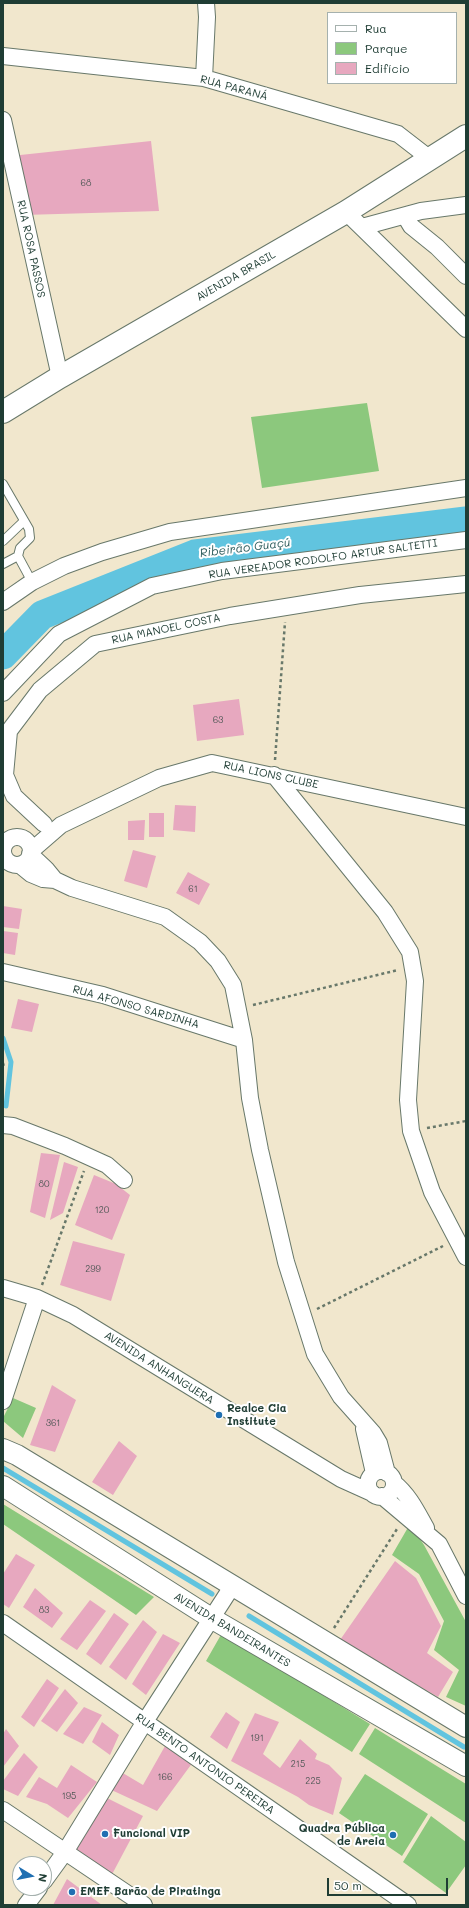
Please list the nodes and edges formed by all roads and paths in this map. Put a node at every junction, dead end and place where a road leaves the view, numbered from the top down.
1 (206, 3) edge
2 (3, 56) edge
3 (204, 78) junction
4 (3, 120) edge
5 (466, 136) edge
6 (429, 158) junction
7 (466, 205) edge
8 (346, 212) junction
9 (405, 216) junction
10 (362, 227) junction
11 (466, 276) edge
12 (466, 329) edge
13 (60, 377) junction
14 (3, 412) edge
15 (3, 484) edge
16 (466, 488) edge
17 (24, 521) junction
18 (466, 540) edge
19 (3, 541) edge
20 (18, 556) junction
21 (3, 564) edge
22 (32, 582) junction
23 (466, 584) edge
24 (3, 602) edge
25 (286, 607) junction
26 (3, 693) edge
27 (274, 775) junction
28 (466, 816) edge
29 (44, 824) junction
30 (61, 824) junction
31 (3, 827) edge
32 (3, 848) edge
33 (16, 854) edge
34 (412, 967) junction
35 (3, 972) edge
36 (237, 1008) junction
37 (244, 1040) junction
38 (3, 1063) edge
39 (4, 1067) dead end
40 (466, 1121) edge
41 (3, 1125) edge
42 (411, 1131) junction
43 (90, 1157) junction
44 (124, 1180) dead end
45 (456, 1239) junction
46 (466, 1257) edge
47 (3, 1288) edge
48 (37, 1298) junction
49 (304, 1316) junction
50 (3, 1401) edge
51 (3, 1449) edge
52 (385, 1476) junction
53 (3, 1486) edge
54 (377, 1494) junction
55 (405, 1516) junction
56 (430, 1535) junction
57 (233, 1585) junction
58 (466, 1596) edge
59 (211, 1618) junction
60 (3, 1623) edge
61 (325, 1642) junction
62 (144, 1722) junction
63 (466, 1727) edge
64 (466, 1766) edge
65 (3, 1810) edge
66 (65, 1852) junction
67 (52, 1869) edge
68 (33, 1896) edge
69 (26, 1905) edge
70 (144, 1905) edge
71 (408, 1905) edge

1 - 3 street
2 - 3 street, RUA PARANÁ
3 - 6 street, RUA PARANÁ
4 - 13 street, RUA ROSA PASSOS
5 - 6 main road, AVENIDA BRASIL
6 - 8 main road, AVENIDA BRASIL
7 - 9 street
8 - 10 street
8 - 13 main road, AVENIDA BRASIL
9 - 10 street
9 - 11 street
10 - 12 street
13 - 14 main road, AVENIDA BRASIL
15 - 17 lane
16 - 22 street
17 - 19 lane
17 - 20 lane
18 - 26 street, RUA VEREADOR RODOLFO ARTUR SALTETTI
20 - 21 lane
20 - 22 lane
22 - 24 street
23 - 25 street, RUA MANOEL COSTA
25 - 27 path
25 - 29 street, RUA MANOEL COSTA
27 - 28 street, RUA LIONS CLUBE
27 - 30 street, RUA LIONS CLUBE
27 - 34 street
29 - 30 street, RUA LIONS CLUBE
29 - 33 street
30 - 33 street, RUA LIONS CLUBE
31 - 33 street
32 - 33 street
33 - 36 street
34 - 36 path
34 - 42 street
35 - 37 street, RUA AFONSO SARDINHA
36 - 37 street
37 - 49 street
38 - 39 path
40 - 42 path
41 - 43 street
42 - 45 street
43 - 44 street
43 - 48 path
45 - 46 street
45 - 49 path
47 - 48 street, AVENIDA ANHANGUERA
48 - 50 street
48 - 54 street, AVENIDA ANHANGUERA
49 - 52 street
51 - 57 street
52 - 54 street
52 - 54 street
52 - 56 street
53 - 59 street, AVENIDA BANDEIRANTES
54 - 55 street, AVENIDA ANHANGUERA
55 - 56 street, AVENIDA ANHANGUERA
55 - 61 path
56 - 58 street
57 - 59 street
57 - 61 street
59 - 62 street
59 - 64 street, AVENIDA BANDEIRANTES
60 - 62 street, RUA BENTO ANTONIO PEREIRA
61 - 63 street
62 - 66 street
62 - 71 street, RUA BENTO ANTONIO PEREIRA
65 - 66 street
66 - 67 street
66 - 70 street
68 - 69 street

